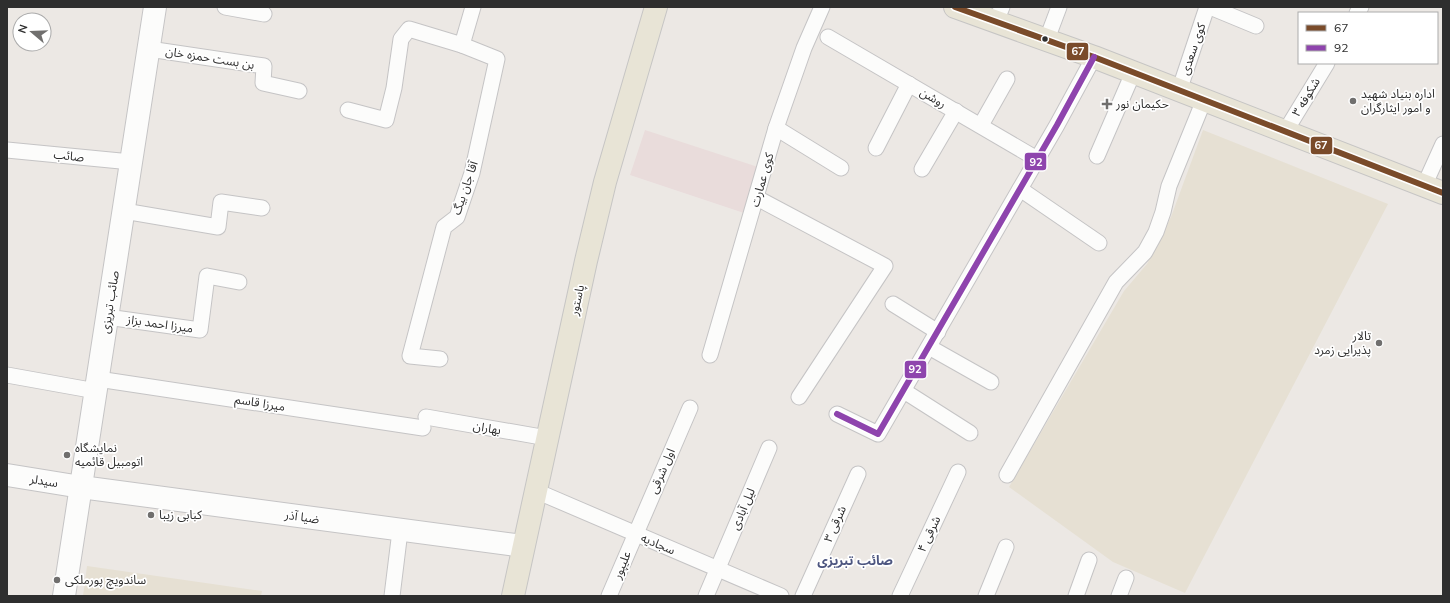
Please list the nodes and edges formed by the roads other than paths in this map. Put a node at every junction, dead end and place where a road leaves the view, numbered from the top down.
1 (154, 7) edge
2 (225, 7) edge
3 (473, 7) edge
4 (656, 7) edge
5 (822, 7) edge
6 (955, 7) edge
7 (1059, 7) edge
8 (1208, 7) edge
9 (264, 14) dead end
10 (999, 14) edge
11 (1256, 26) dead end
12 (828, 37) dead end
13 (1047, 40) junction
14 (462, 45) junction
15 (148, 49) junction
16 (1094, 57) junction
17 (1326, 64) edge
18 (1134, 73) junction
19 (1007, 79) dead end
20 (909, 84) junction
21 (300, 91) dead end
22 (1179, 91) junction
23 (1204, 100) junction
24 (348, 110) dead end
25 (956, 111) junction
26 (981, 125) junction
27 (776, 128) junction
28 (1285, 132) junction
29 (1443, 144) edge
30 (876, 148) dead end
31 (7, 150) edge
32 (1097, 156) dead end
33 (1037, 159) junction
34 (131, 162) junction
35 (841, 168) dead end
36 (922, 169) dead end
37 (1020, 189) junction
38 (1434, 189) edge
39 (757, 198) junction
40 (262, 208) dead end
41 (124, 211) junction
42 (1100, 243) dead end
43 (239, 282) dead end
44 (893, 304) dead end
45 (107, 317) junction
46 (938, 332) junction
47 (929, 347) junction
48 (710, 355) dead end
49 (440, 359) dead end
50 (7, 375) edge
51 (991, 382) dead end
52 (97, 385) junction
53 (904, 391) junction
54 (799, 397) dead end
55 (690, 408) dead end
56 (837, 414) dead end
57 (424, 423) joint
58 (970, 433) dead end
59 (547, 438) junction
60 (769, 448) dead end
61 (958, 472) dead end
62 (858, 474) dead end
63 (7, 475) edge
64 (1007, 475) dead end
65 (81, 487) junction
66 (536, 491) junction
67 (400, 531) junction
68 (635, 534) junction
69 (524, 546) junction
70 (1006, 547) dead end
71 (1089, 560) dead end
72 (717, 569) junction
73 (1126, 578) dead end
74 (64, 596) edge
75 (392, 596) edge
76 (513, 596) edge
77 (609, 596) edge
78 (706, 596) edge
79 (781, 596) edge
80 (803, 596) edge
81 (900, 596) edge
82 (986, 596) edge
83 (1076, 596) edge
84 (1119, 596) edge

1 - 15 main road, صائب تبریزی
2 - 9 street
3 - 14 street
4 - 59 main road, پاستور
5 - 27 street, کوی عمارت
6 - 10 main road
7 - 13 street
8 - 11 street
8 - 22 street, کوی سعدی
10 - 13 main road
12 - 20 street, روشن
13 - 16 main road
14 - 24 street
14 - 49 street, آقا جان بیگ
15 - 21 street, بن بست حمزه خان
15 - 34 main road, صائب تبریزی
16 - 18 main road
16 - 33 street
17 - 28 street, شکوفه ۳
18 - 22 main road
18 - 32 street
19 - 26 street
20 - 25 street, روشن
20 - 30 street
22 - 23 main road
23 - 28 main road
23 - 64 street
25 - 26 street, روشن
25 - 36 street
26 - 33 street, روشن
27 - 35 street
27 - 39 street, کوی عمارت
28 - 38 main road
29 - 38 street
31 - 34 street, صائب
33 - 37 street
34 - 41 main road, صائب تبریزی
37 - 42 street
37 - 46 street
39 - 48 street, کوی عمارت
39 - 54 street
40 - 41 street
41 - 45 main road, صائب تبریزی
43 - 45 street, میرزا احمد بزاز
44 - 46 street
45 - 52 main road, صائب تبریزی
46 - 47 street
47 - 51 street
47 - 53 street
50 - 52 street, میرزا قاسم
52 - 57 street, میرزا قاسم
52 - 65 main road, صائب تبریزی
53 - 56 street
53 - 58 street
55 - 68 street, اول شرقی
57 - 59 street, بهاران
59 - 66 main road, پاستور
60 - 72 street, لیل آبادی
61 - 81 street, ۴ شرقی
62 - 80 street, ۳ شرقی
63 - 65 main road, سیدلر
65 - 67 main road, ضیا آذر
65 - 74 main road, صائب تبریزی
66 - 68 street, سجادیه
66 - 69 main road, پاستور
67 - 69 main road, ضیا آذر
67 - 75 street
68 - 72 street, سجادیه
68 - 77 street, علیپور
69 - 76 main road, پاستور
70 - 82 street
71 - 83 street
72 - 78 street, لیل آبادی
72 - 79 street, سجادیه
73 - 84 street

